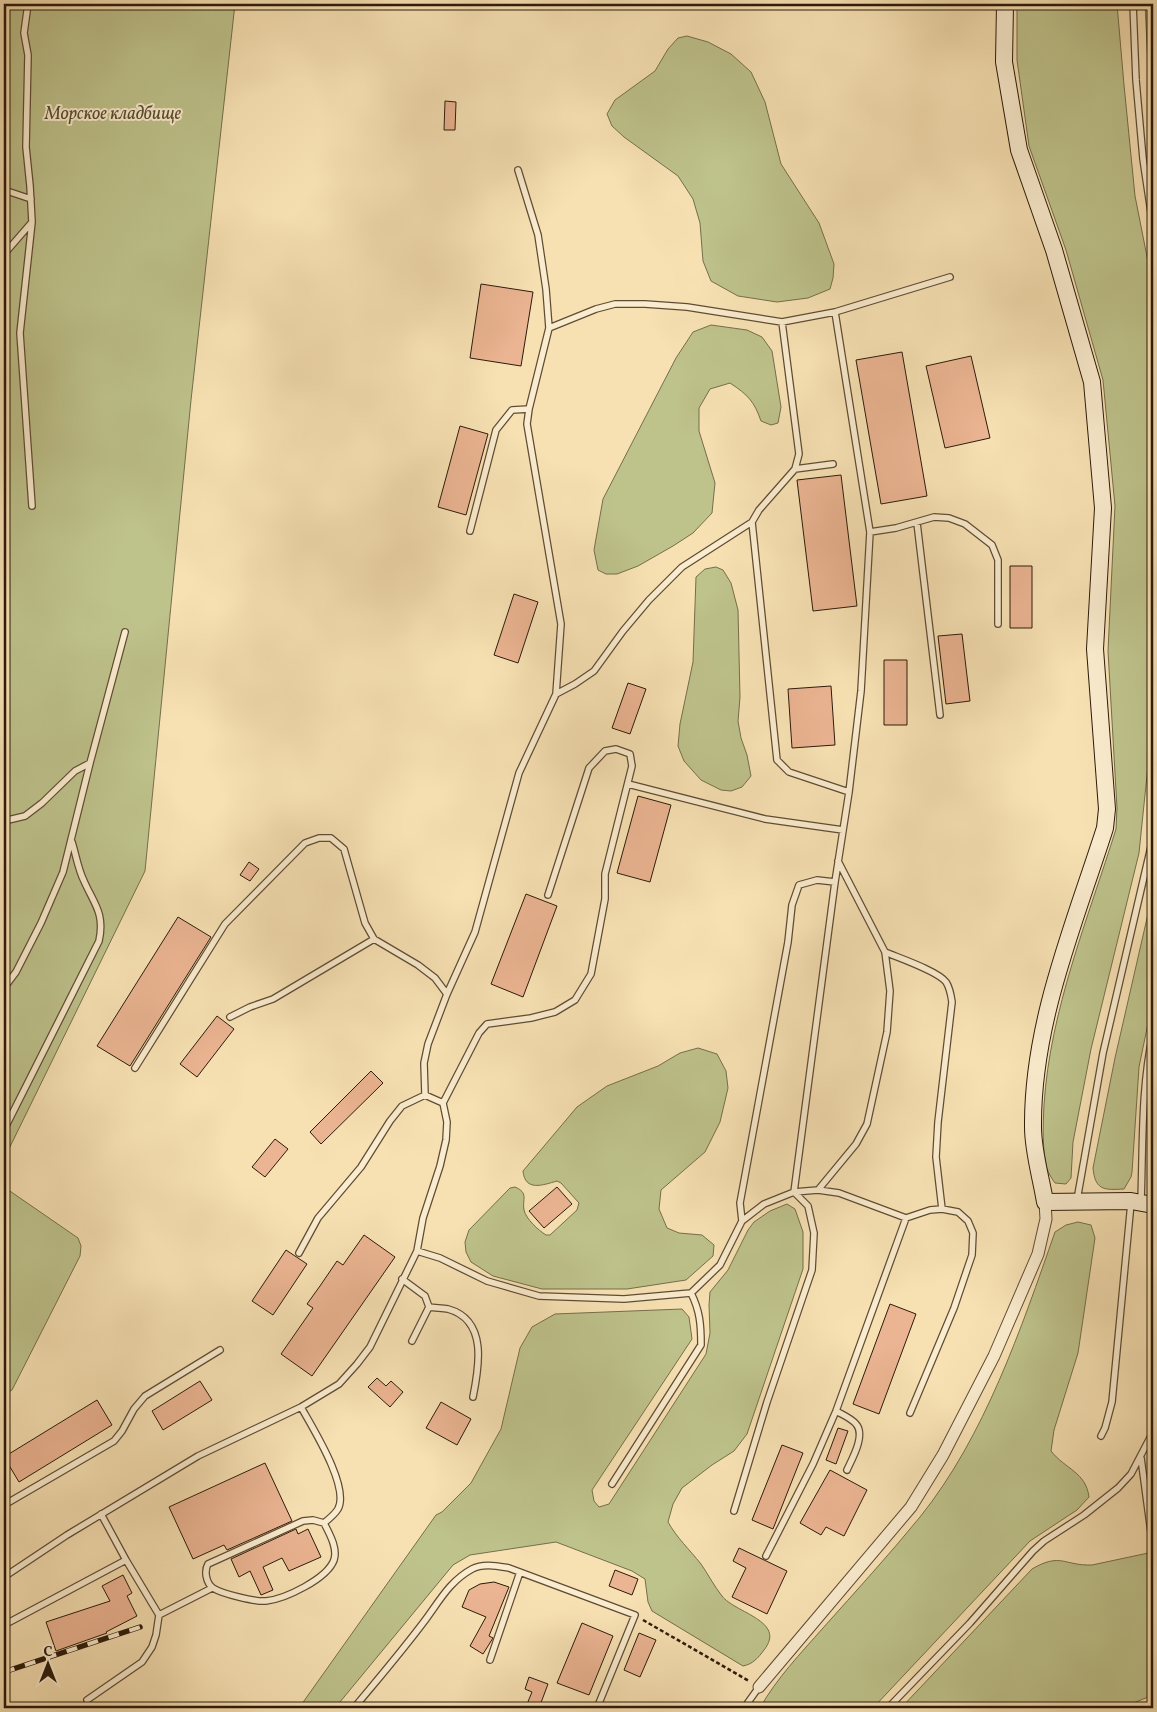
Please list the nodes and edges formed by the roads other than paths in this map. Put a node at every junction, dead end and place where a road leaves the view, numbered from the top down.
1 (28, 4) edge
2 (1005, 4) edge
3 (1133, 4) edge
4 (518, 170) dead end
5 (4, 190) edge
6 (31, 199) junction
7 (32, 222) junction
8 (1153, 226) edge
9 (4, 257) edge
10 (950, 277) dead end
11 (835, 312) junction
12 (782, 322) junction
13 (549, 328) junction
14 (529, 409) junction
15 (833, 464) dead end
16 (795, 469) junction
17 (32, 506) dead end
18 (752, 522) junction
19 (917, 523) junction
20 (470, 531) dead end
21 (870, 532) junction
22 (998, 624) dead end
23 (125, 632) dead end
24 (556, 694) junction
25 (940, 715) dead end
26 (90, 763) junction
27 (628, 784) junction
28 (849, 792) junction
29 (4, 821) edge
30 (843, 830) junction
31 (1153, 838) edge
32 (72, 840) junction
33 (838, 861) junction
34 (835, 882) junction
35 (548, 895) dead end
36 (374, 939) junction
37 (885, 952) junction
38 (4, 988) edge
39 (446, 994) junction
40 (230, 1018) dead end
41 (1153, 1033) edge
42 (135, 1068) dead end
43 (425, 1094) junction
44 (444, 1104) junction
45 (4, 1130) edge
46 (818, 1190) junction
47 (794, 1192) junction
48 (1076, 1201) junction
49 (1046, 1202) junction
50 (1142, 1203) edge
51 (942, 1209) junction
52 (906, 1218) junction
53 (742, 1221) junction
54 (417, 1250) junction
55 (299, 1253) dead end
56 (402, 1279) junction
57 (690, 1293) junction
58 (429, 1307) junction
59 (412, 1341) dead end
60 (220, 1350) dead end
61 (473, 1397) dead end
62 (301, 1408) junction
63 (836, 1410) junction
64 (910, 1413) dead end
65 (1153, 1432) edge
66 (1101, 1436) dead end
67 (1141, 1458) junction
68 (847, 1470) dead end
69 (612, 1484) dead end
70 (4, 1505) edge
71 (734, 1511) dead end
72 (101, 1514) junction
73 (324, 1523) junction
74 (1152, 1540) edge
75 (766, 1556) dead end
76 (126, 1560) junction
77 (520, 1572) junction
78 (4, 1577) edge
79 (212, 1588) junction
80 (160, 1615) junction
81 (4, 1625) edge
82 (490, 1660) dead end
83 (758, 1687) joint
84 (87, 1700) dead end
85 (354, 1708) edge
86 (596, 1708) edge
87 (744, 1708) edge
88 (888, 1708) edge

1 - 6 lane
2 - 49 main road
3 - 8 lane
4 - 13 lane
5 - 6 lane
6 - 7 lane
7 - 9 lane
7 - 17 lane
10 - 11 lane
11 - 12 lane
11 - 21 lane
12 - 13 lane
12 - 16 lane
13 - 14 lane
14 - 20 lane
14 - 24 lane
15 - 16 lane
16 - 18 lane
18 - 24 lane
18 - 28 lane
19 - 21 lane
19 - 22 lane
19 - 25 lane
21 - 28 lane
23 - 26 lane
24 - 39 lane
26 - 29 lane
26 - 32 lane
27 - 30 lane
27 - 35 lane
27 - 44 lane
28 - 30 lane
30 - 33 lane
31 - 48 lane
32 - 38 lane
32 - 45 lane
33 - 34 lane
33 - 37 lane
34 - 47 lane
34 - 53 lane
36 - 39 lane
36 - 40 lane
36 - 42 lane
37 - 46 lane
37 - 51 lane
39 - 43 lane
41 - 50 lane
43 - 44 lane
43 - 55 lane
44 - 54 lane
46 - 47 lane
46 - 52 lane
47 - 53 lane
47 - 71 lane
48 - 49 main road
48 - 50 main road
49 - 83 street
50 - 66 lane
51 - 52 lane
51 - 64 lane
52 - 63 lane
53 - 57 lane
54 - 56 lane
54 - 57 lane
56 - 58 lane
56 - 62 lane
57 - 69 lane
58 - 59 lane
58 - 61 lane
60 - 70 lane
62 - 72 lane
62 - 73 lane
63 - 68 lane
63 - 75 lane
65 - 67 lane
67 - 74 lane
67 - 88 lane
72 - 76 lane
72 - 78 lane
73 - 79 lane
73 - 79 lane
76 - 80 lane
76 - 81 lane
77 - 82 lane
77 - 85 lane
77 - 86 lane
79 - 80 lane
80 - 84 lane
83 - 87 lane

